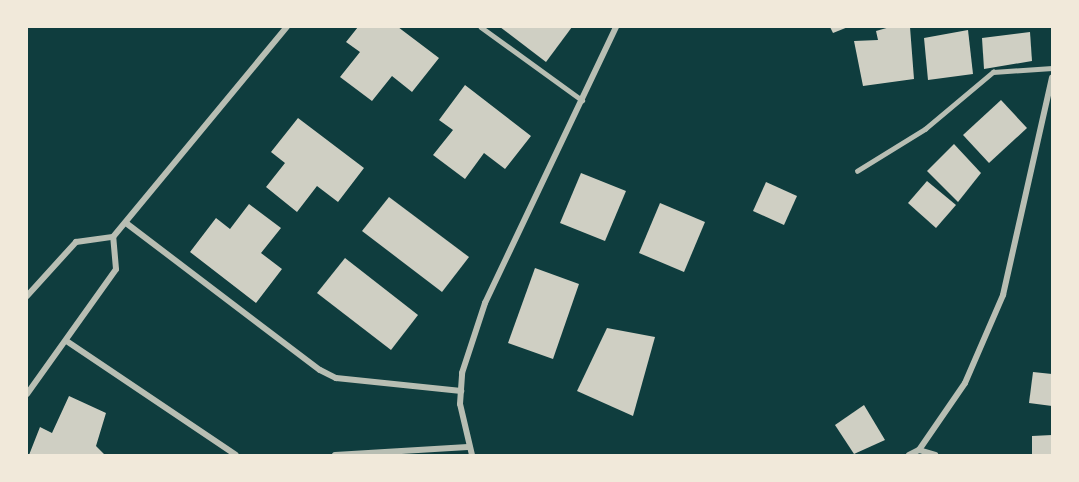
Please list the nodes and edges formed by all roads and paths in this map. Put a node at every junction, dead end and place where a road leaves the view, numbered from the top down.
1 (287, 27) edge
2 (481, 27) edge
3 (616, 27) edge
4 (1052, 68) edge
5 (1052, 77) edge
6 (582, 100) junction
7 (857, 171) dead end
8 (126, 223) junction
9 (113, 237) junction
10 (27, 296) edge
11 (68, 342) junction
12 (461, 391) junction
13 (27, 394) edge
14 (468, 447) junction
15 (919, 450) junction
16 (236, 455) edge
17 (335, 455) edge
18 (472, 455) edge
19 (909, 455) edge
20 (935, 455) edge

1 - 8 street
2 - 6 lane
3 - 6 street
4 - 7 lane
5 - 15 street
6 - 12 street
8 - 9 street
8 - 12 street
9 - 10 street
9 - 11 street
11 - 13 street
11 - 16 street
12 - 14 street
14 - 17 street
14 - 18 street
15 - 19 street
15 - 20 street

